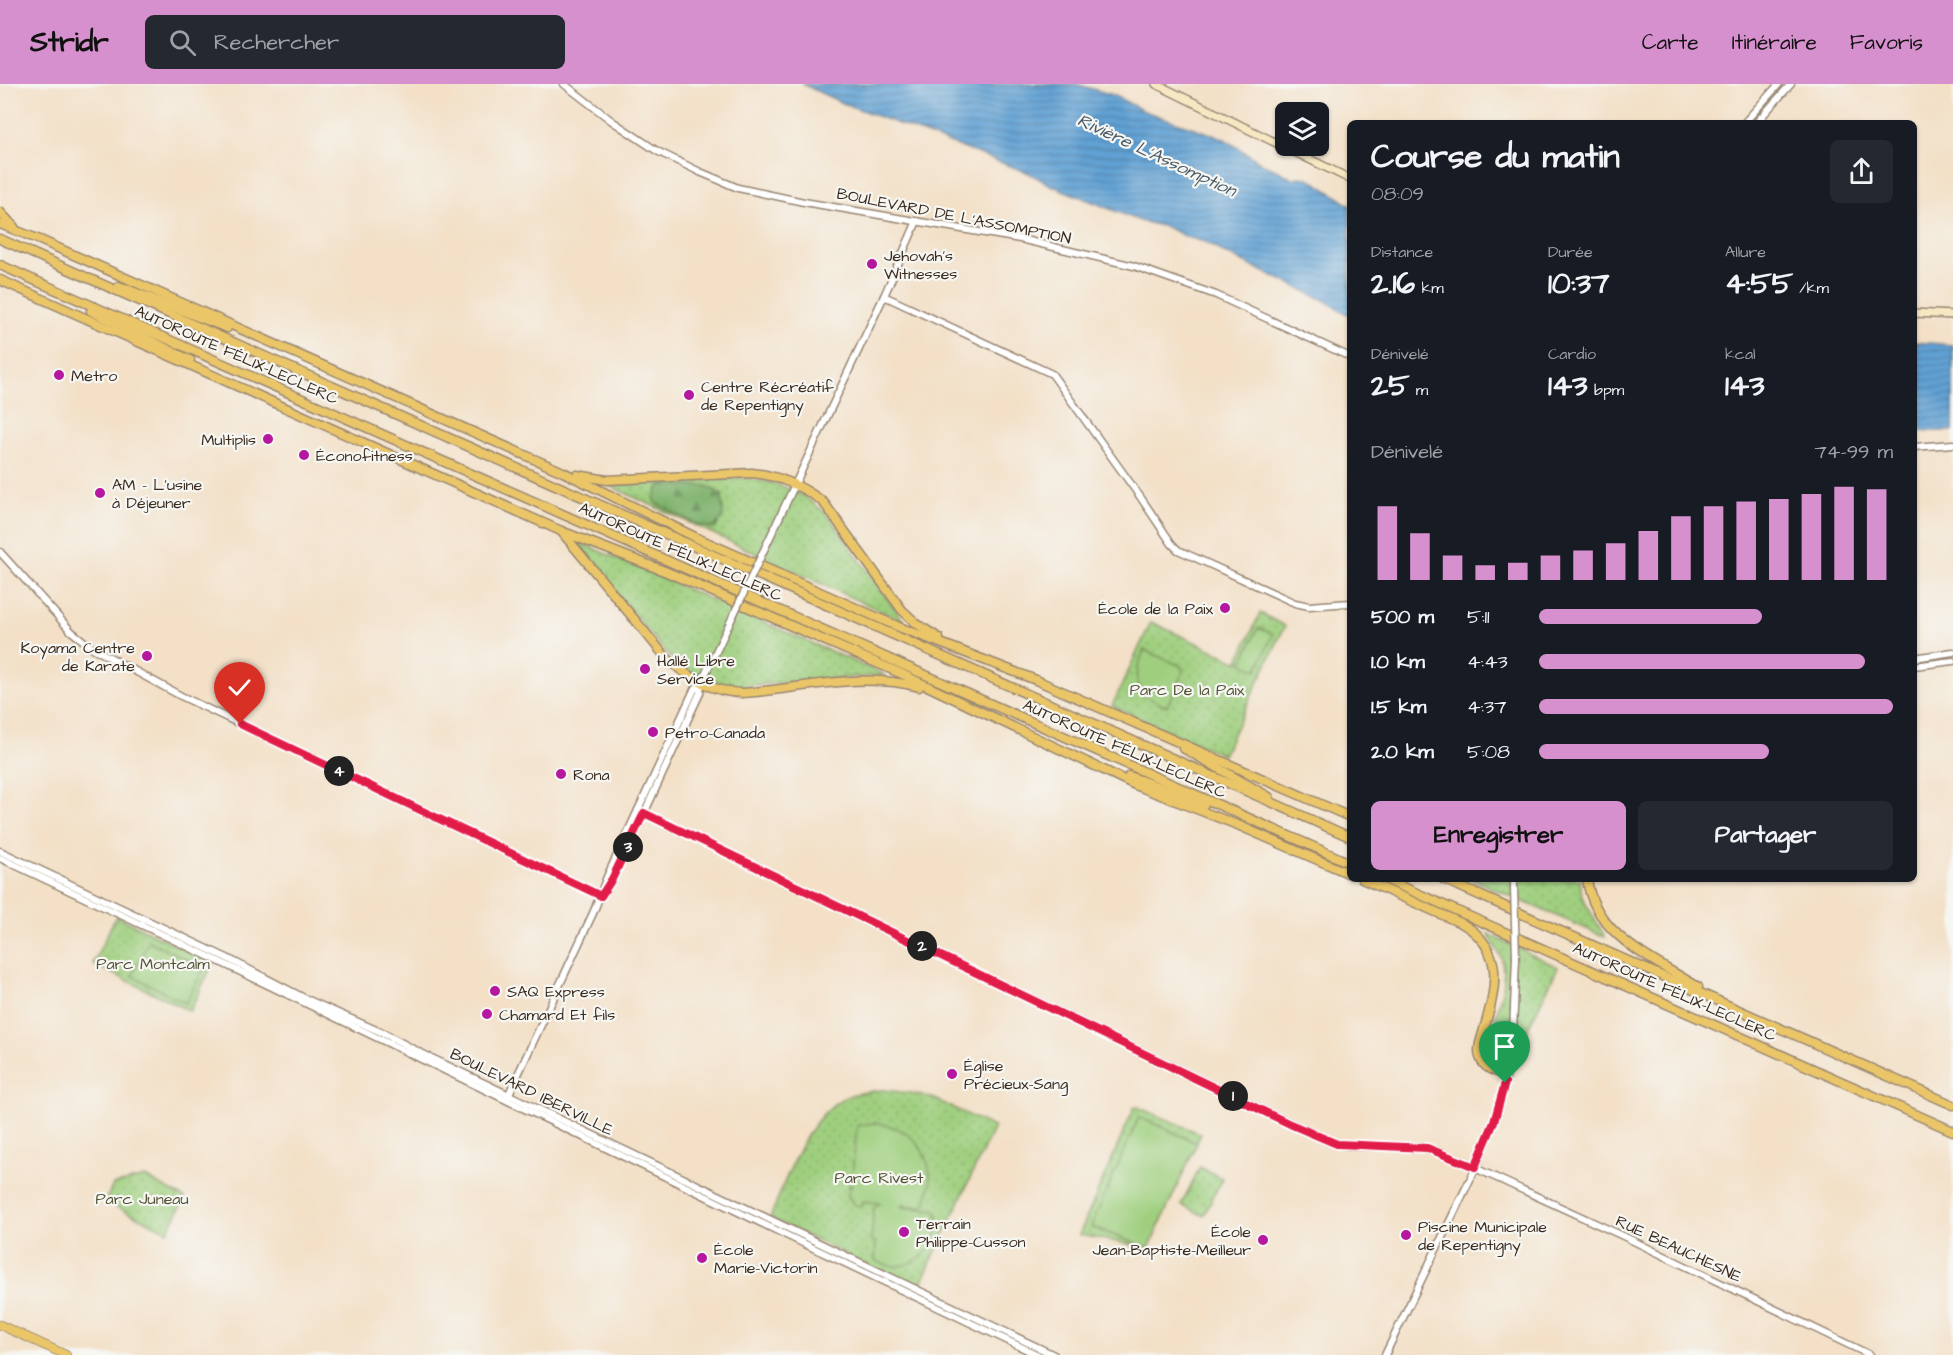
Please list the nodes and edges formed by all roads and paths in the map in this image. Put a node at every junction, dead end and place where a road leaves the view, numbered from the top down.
1 (564, 84) edge
2 (1156, 84) edge
3 (1779, 84) edge
4 (1791, 84) edge
5 (1747, 120) edge
6 (1759, 120) edge
7 (1347, 178) edge
8 (0, 212) edge
9 (917, 221) junction
10 (0, 224) edge
11 (16, 230) junction
12 (0, 239) edge
13 (3, 266) edge
14 (60, 266) junction
15 (0, 282) edge
16 (884, 296) junction
17 (1917, 313) edge
18 (1953, 315) edge
19 (298, 354) junction
20 (1347, 356) edge
21 (245, 390) junction
22 (1953, 444) edge
23 (1917, 447) edge
24 (563, 472) junction
25 (794, 485) junction
26 (561, 531) junction
27 (0, 552) edge
28 (1347, 603) edge
29 (955, 647) junction
30 (1953, 652) edge
31 (1917, 658) edge
32 (1953, 661) edge
33 (1917, 666) edge
34 (701, 682) junction
35 (940, 693) junction
36 (1156, 733) junction
37 (1084, 760) junction
38 (641, 812) junction
39 (1294, 813) junction
40 (1347, 816) edge
41 (1257, 822) junction
42 (1347, 836) edge
43 (0, 851) edge
44 (0, 858) edge
45 (1347, 862) edge
46 (1347, 873) edge
47 (1369, 882) edge
48 (1392, 882) edge
49 (1450, 882) edge
50 (1514, 882) edge
51 (1588, 882) edge
52 (601, 896) junction
53 (1727, 1004) junction
54 (1506, 1074) junction
55 (508, 1097) junction
56 (1953, 1105) edge
57 (1953, 1131) edge
58 (1475, 1167) junction
59 (0, 1325) edge
60 (66, 1355) edge
61 (1038, 1355) edge
62 (1054, 1355) edge
63 (1384, 1355) edge
64 (1870, 1355) edge

1 - 9 street, BOULEVARD DE L'ASSOMPTION
2 - 7 main road
3 - 5 street
4 - 6 street
8 - 11 highway
9 - 16 street
9 - 20 street, BOULEVARD DE L'ASSOMPTION
10 - 11 highway
11 - 19 highway
12 - 14 highway, AUTOROUTE FÉLIX-LECLERC
13 - 21 highway
13 - 41 highway, AUTOROUTE FÉLIX-LECLERC
14 - 19 highway
14 - 39 highway, AUTOROUTE FÉLIX-LECLERC
15 - 21 highway
16 - 25 street
16 - 28 street
17 - 18 main road
19 - 24 highway
21 - 26 highway
22 - 23 street
24 - 25 highway
24 - 29 highway
25 - 29 highway
25 - 34 street, bridge
26 - 34 highway
26 - 35 highway
27 - 52 street
29 - 36 highway
30 - 31 street
32 - 33 street
34 - 35 highway
34 - 38 street
35 - 37 highway
36 - 39 highway
36 - 40 highway
37 - 41 highway
37 - 46 highway
38 - 52 street
38 - 58 street, RUE BEAUCHESNE
39 - 42 highway, AUTOROUTE FÉLIX-LECLERC
41 - 45 highway, AUTOROUTE FÉLIX-LECLERC
43 - 55 street, BOULEVARD IBERVILLE
44 - 55 street, BOULEVARD IBERVILLE
47 - 54 highway
48 - 57 highway, AUTOROUTE FÉLIX-LECLERC
49 - 53 highway, AUTOROUTE FÉLIX-LECLERC
50 - 54 street, bridge
51 - 53 highway
52 - 55 street
53 - 56 highway, AUTOROUTE FÉLIX-LECLERC
54 - 58 street
55 - 61 street, BOULEVARD IBERVILLE
55 - 62 street, BOULEVARD IBERVILLE
58 - 63 street
58 - 64 street, RUE BEAUCHESNE
59 - 60 main road

